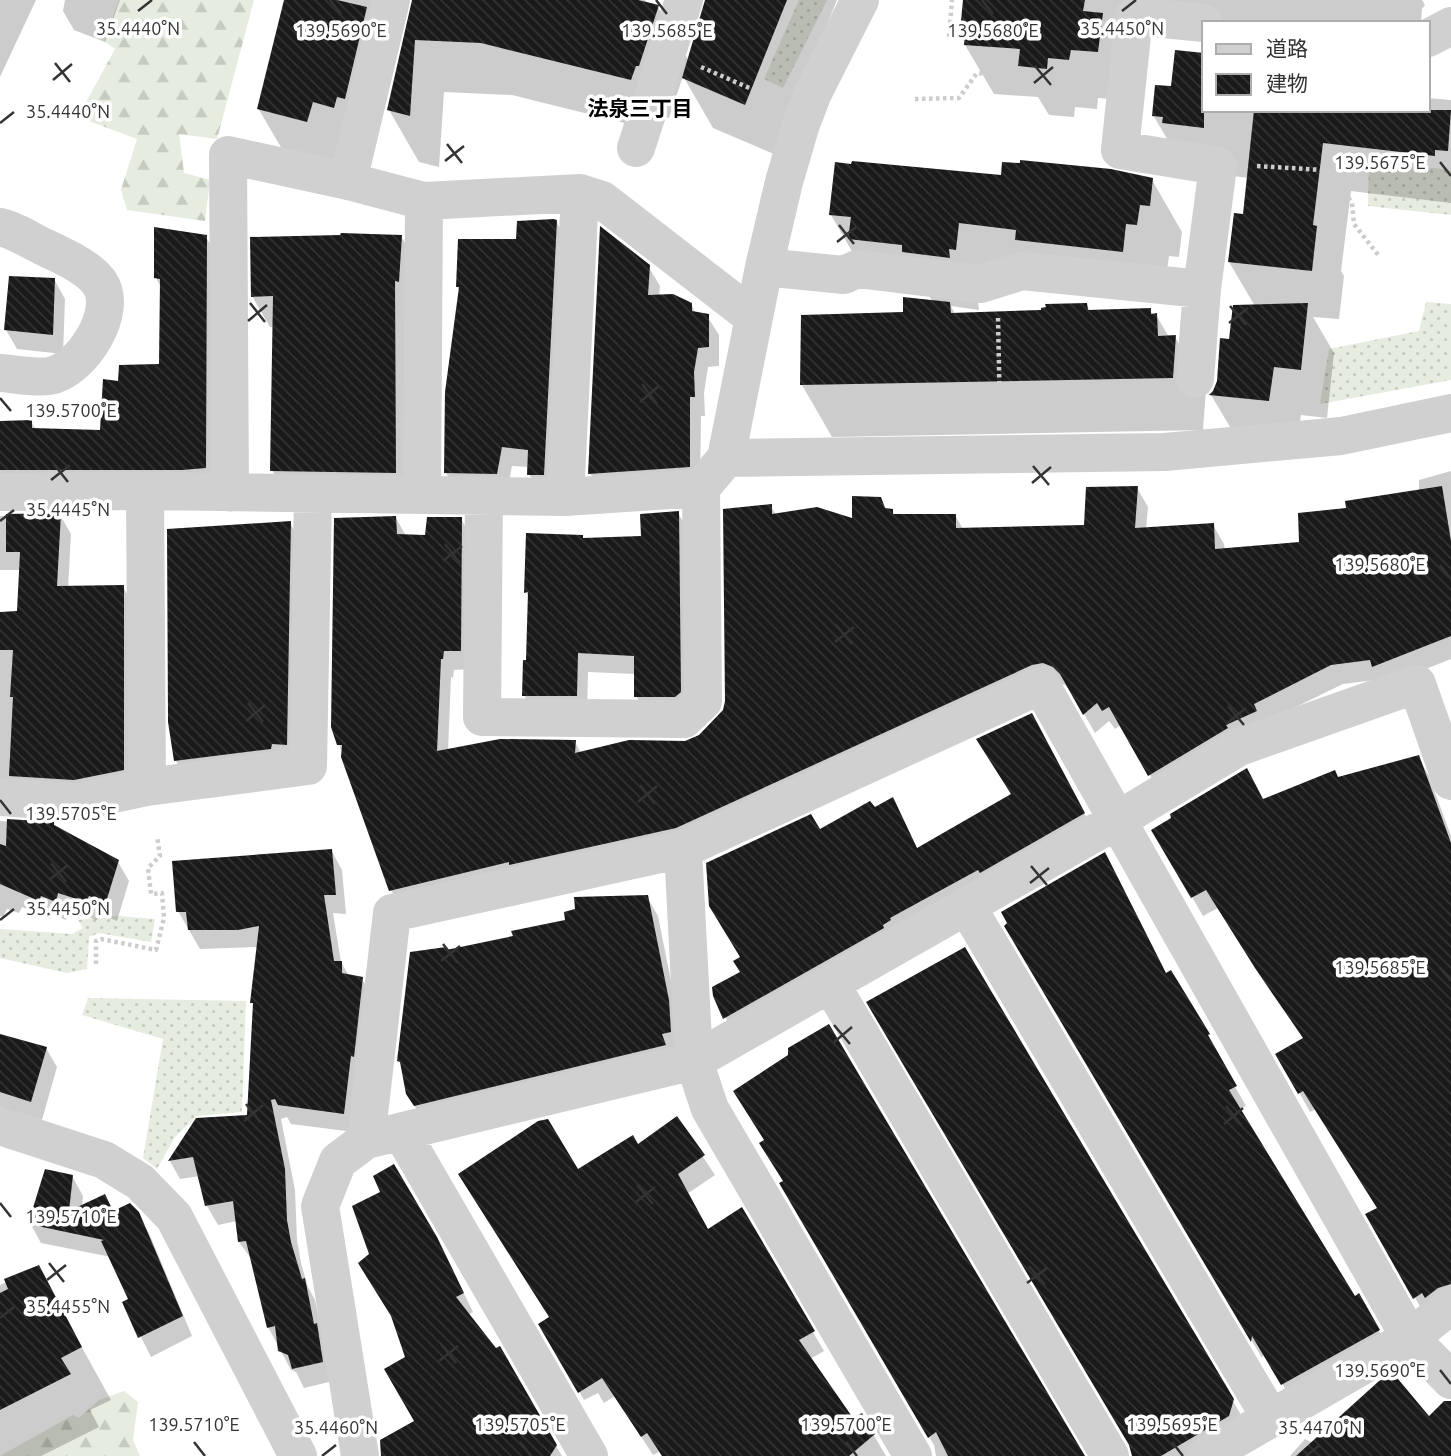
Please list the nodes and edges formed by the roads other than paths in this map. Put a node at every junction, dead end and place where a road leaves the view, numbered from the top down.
1 (391, 0) edge
2 (684, 0) edge
3 (860, 0) edge
4 (1448, 0) edge
5 (1451, 6) edge
6 (1202, 23) edge
7 (1451, 26) edge
8 (1430, 37) edge
9 (636, 148) dead end
10 (348, 181) junction
11 (580, 193) junction
12 (424, 201) junction
13 (0, 228) edge
14 (764, 267) junction
15 (1202, 289) junction
16 (753, 317) junction
17 (0, 373) edge
18 (1195, 379) dead end
19 (1451, 414) edge
20 (726, 458) junction
21 (701, 488) junction
22 (145, 491) junction
23 (0, 492) edge
24 (230, 493) junction
25 (313, 494) junction
26 (422, 495) junction
27 (484, 495) junction
28 (565, 497) junction
29 (1451, 781) edge
30 (147, 787) junction
31 (0, 797) edge
32 (1116, 821) junction
33 (683, 849) junction
34 (966, 905) junction
35 (830, 983) junction
36 (694, 1061) junction
37 (0, 1126) edge
38 (384, 1137) junction
39 (1451, 1305) edge
40 (1410, 1338) junction
41 (1451, 1380) edge
42 (1270, 1417) junction
43 (298, 1456) edge
44 (360, 1456) edge
45 (589, 1456) edge
46 (913, 1456) edge
47 (1110, 1456) edge
48 (1206, 1456) edge

1 - 10 street
2 - 9 street
3 - 14 street
4 - 5 street
6 - 15 street
7 - 8 street
10 - 12 street
10 - 24 street
11 - 12 street
11 - 16 street
11 - 28 street
12 - 26 street
13 - 17 street
14 - 15 street
14 - 16 street
15 - 18 street
16 - 20 street
19 - 20 street
20 - 21 street
21 - 27 street
21 - 28 street
22 - 23 street
22 - 24 street
22 - 30 street
24 - 25 street
25 - 26 street
25 - 30 street
26 - 27 street
27 - 28 street
29 - 32 street
30 - 31 street
32 - 33 street
32 - 34 street
32 - 40 street
33 - 36 street
33 - 38 street
34 - 35 street
34 - 42 street
35 - 36 street
35 - 47 street
36 - 38 street
36 - 46 street
37 - 43 street
38 - 44 street
38 - 45 street
39 - 40 street
40 - 41 street
40 - 42 street
42 - 48 street

